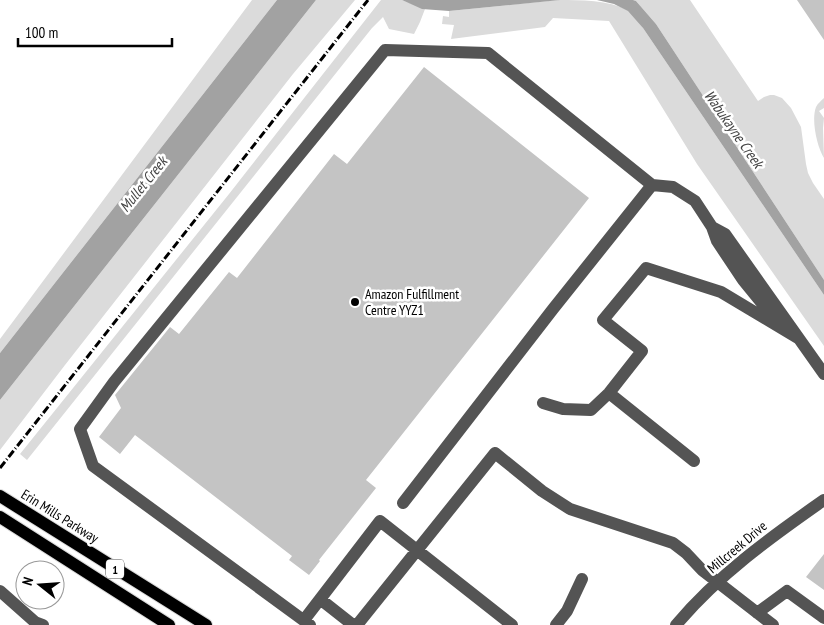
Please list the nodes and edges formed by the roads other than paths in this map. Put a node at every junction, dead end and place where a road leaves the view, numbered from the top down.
1 (652, 185) junction
2 (798, 338) junction
3 (824, 374) edge
4 (609, 393) junction
5 (543, 403) dead end
6 (694, 461) dead end
7 (0, 496) edge
8 (824, 500) edge
9 (403, 503) dead end
10 (0, 517) edge
11 (417, 550) junction
12 (582, 579) dead end
13 (717, 582) junction
14 (0, 591) edge
15 (320, 598) junction
16 (757, 613) junction
17 (824, 618) edge
18 (307, 623) edge
19 (42, 625) edge
20 (169, 625) edge
21 (206, 625) edge
22 (353, 625) edge
23 (357, 625) edge
24 (512, 625) edge
25 (556, 625) edge
26 (676, 625) edge
27 (773, 625) edge

1 - 2 street
1 - 9 street
1 - 18 street
2 - 3 street
2 - 4 street
4 - 5 street
4 - 6 street
7 - 21 main road, Erin Mills Parkway / 1
8 - 13 street, Millcreek Drive
10 - 20 main road, 1
11 - 13 street
11 - 15 street
11 - 23 street
11 - 24 street
12 - 25 street
13 - 16 street
13 - 26 street, Millcreek Drive
14 - 19 street
15 - 18 street
15 - 22 street
16 - 17 street
16 - 27 street

